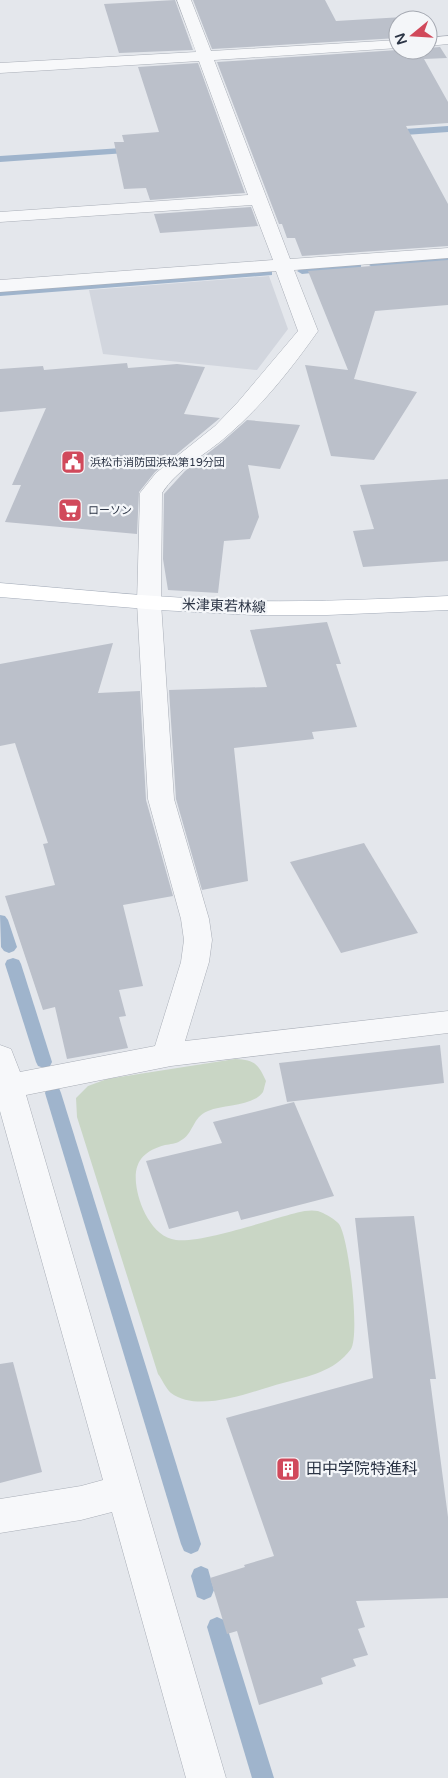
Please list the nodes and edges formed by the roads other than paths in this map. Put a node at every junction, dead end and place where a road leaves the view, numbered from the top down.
1 (184, 0) edge
2 (388, 45) edge
3 (205, 55) junction
4 (0, 68) edge
5 (260, 199) junction
6 (0, 217) edge
7 (448, 253) edge
8 (284, 265) junction
9 (0, 286) edge
10 (0, 590) edge
11 (149, 603) junction
12 (448, 603) edge
13 (448, 1022) edge
14 (171, 1054) junction
15 (4, 1072) edge
16 (124, 1491) junction
17 (0, 1516) edge
18 (206, 1778) edge

1 - 3 street
2 - 3 street
3 - 4 street
3 - 5 street
5 - 6 street
5 - 8 street
7 - 8 street
8 - 9 street
8 - 11 street
10 - 11 main road, 米津東若林線
11 - 12 main road, 米津東若林線
11 - 14 street
13 - 14 street
14 - 15 street
15 - 16 street
16 - 17 street
16 - 18 street

